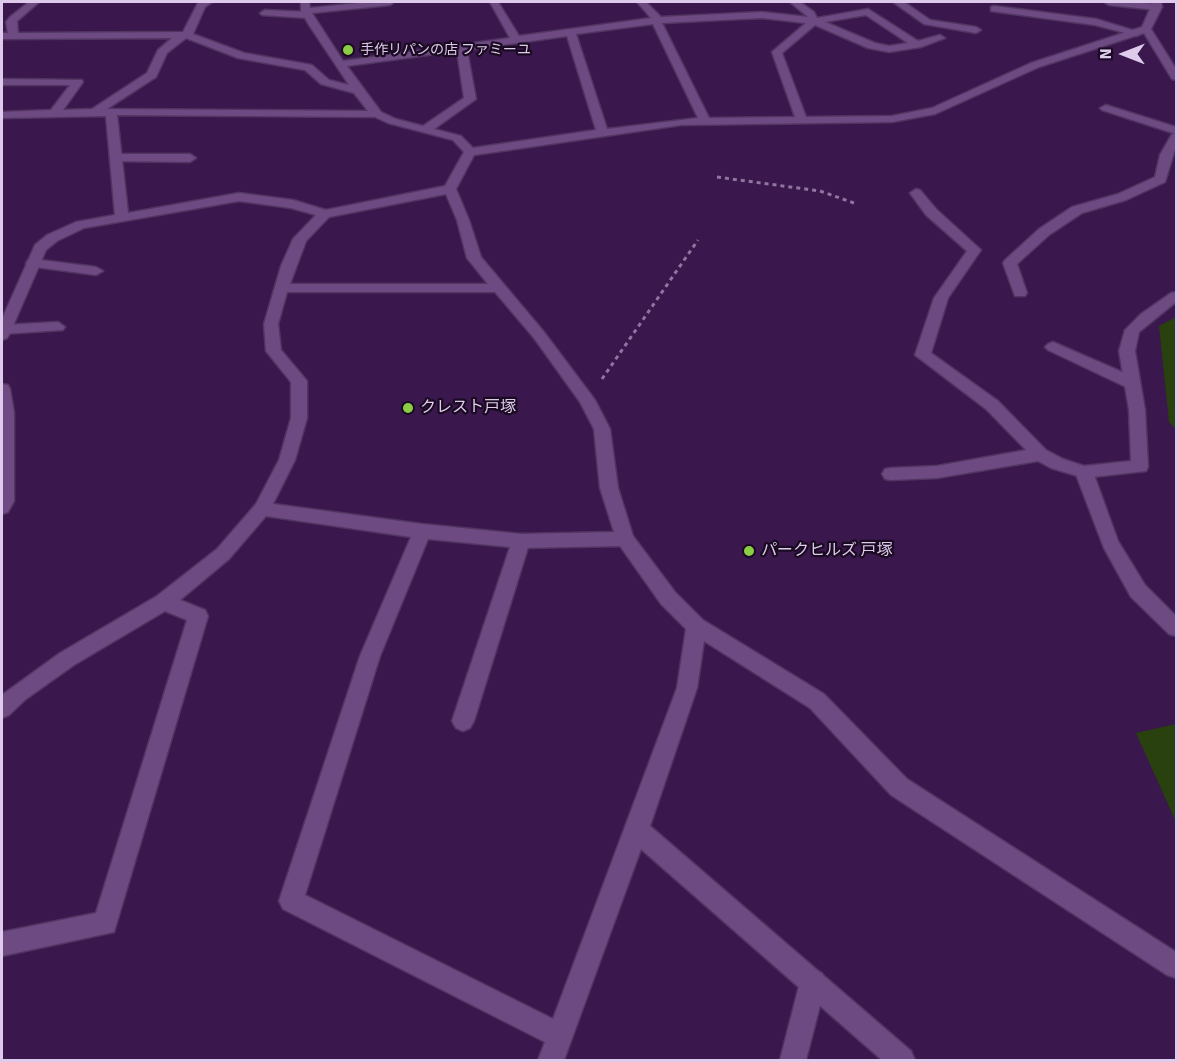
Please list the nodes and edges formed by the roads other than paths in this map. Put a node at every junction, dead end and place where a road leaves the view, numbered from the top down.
1 (34, 2) edge
2 (208, 2) edge
3 (390, 2) edge
4 (494, 2) edge
5 (641, 2) edge
6 (795, 2) edge
7 (898, 2) edge
8 (1109, 2) edge
9 (1157, 4) edge
10 (306, 9) edge
11 (994, 9) dead end
12 (265, 13) dead end
13 (657, 20) junction
14 (814, 21) junction
15 (976, 30) dead end
16 (1142, 31) junction
17 (571, 33) junction
18 (7, 35) edge
19 (184, 35) junction
20 (940, 38) dead end
21 (516, 40) junction
22 (917, 45) junction
23 (462, 48) junction
24 (341, 64) junction
25 (1176, 77) edge
26 (2, 82) edge
27 (358, 91) junction
28 (1106, 108) dead end
29 (95, 112) junction
30 (111, 112) junction
31 (55, 113) junction
32 (377, 114) junction
33 (2, 115) edge
34 (705, 121) junction
35 (800, 121) junction
36 (426, 129) junction
37 (1176, 131) edge
38 (602, 132) junction
39 (1176, 136) edge
40 (470, 152) junction
41 (116, 158) junction
42 (190, 158) dead end
43 (450, 189) junction
44 (916, 193) dead end
45 (325, 214) junction
46 (122, 217) junction
47 (33, 264) junction
48 (96, 271) dead end
49 (282, 288) junction
50 (498, 288) junction
51 (1020, 292) dead end
52 (1176, 296) edge
53 (58, 327) dead end
54 (3, 332) edge
55 (1053, 347) dead end
56 (1132, 383) junction
57 (2, 400) edge
58 (4, 443) edge
59 (1040, 454) junction
60 (1084, 472) junction
61 (891, 474) dead end
62 (2, 507) edge
63 (262, 509) junction
64 (422, 531) junction
65 (625, 539) junction
66 (522, 541) junction
67 (164, 602) junction
68 (696, 626) junction
69 (1176, 628) edge
70 (2, 708) edge
71 (463, 721) dead end
72 (638, 830) junction
73 (2, 944) edge
74 (1176, 966) edge
75 (813, 982) junction
76 (560, 1036) junction
77 (551, 1060) edge
78 (793, 1060) edge
79 (902, 1060) edge

1 - 18 street
2 - 19 street
3 - 10 street
4 - 21 street
5 - 13 street
6 - 14 street
7 - 15 street
8 - 9 street
9 - 16 street
10 - 12 street
10 - 24 street
11 - 16 street
13 - 14 street
13 - 17 street
13 - 34 street
14 - 22 street
14 - 22 street
14 - 35 street
16 - 25 street
16 - 35 street
17 - 21 street
17 - 38 street
18 - 19 street
19 - 27 street
19 - 29 street
20 - 22 street
21 - 23 street
23 - 24 street
23 - 36 street
24 - 27 street
26 - 31 street
27 - 32 street
28 - 37 street
29 - 30 street
29 - 31 street
30 - 32 street
30 - 41 street
31 - 33 street
32 - 36 street
34 - 35 street
34 - 38 street
36 - 40 street
38 - 40 street
39 - 51 street
40 - 43 street
41 - 42 street
41 - 46 street
43 - 45 street
43 - 50 street
44 - 59 street
45 - 46 street
45 - 49 street
46 - 47 street
47 - 48 street
47 - 54 street
49 - 50 street
49 - 63 street
50 - 65 street
52 - 56 street
53 - 54 street
55 - 56 street
56 - 60 street
57 - 58 street
58 - 62 street
59 - 60 street
59 - 61 street
60 - 69 street
63 - 64 street
63 - 67 street
64 - 66 street
64 - 76 street
65 - 66 street
65 - 68 street
66 - 71 street
67 - 70 street
67 - 73 street
68 - 72 street
68 - 74 street
72 - 75 street
72 - 76 street
75 - 78 street
75 - 79 street
76 - 77 street

